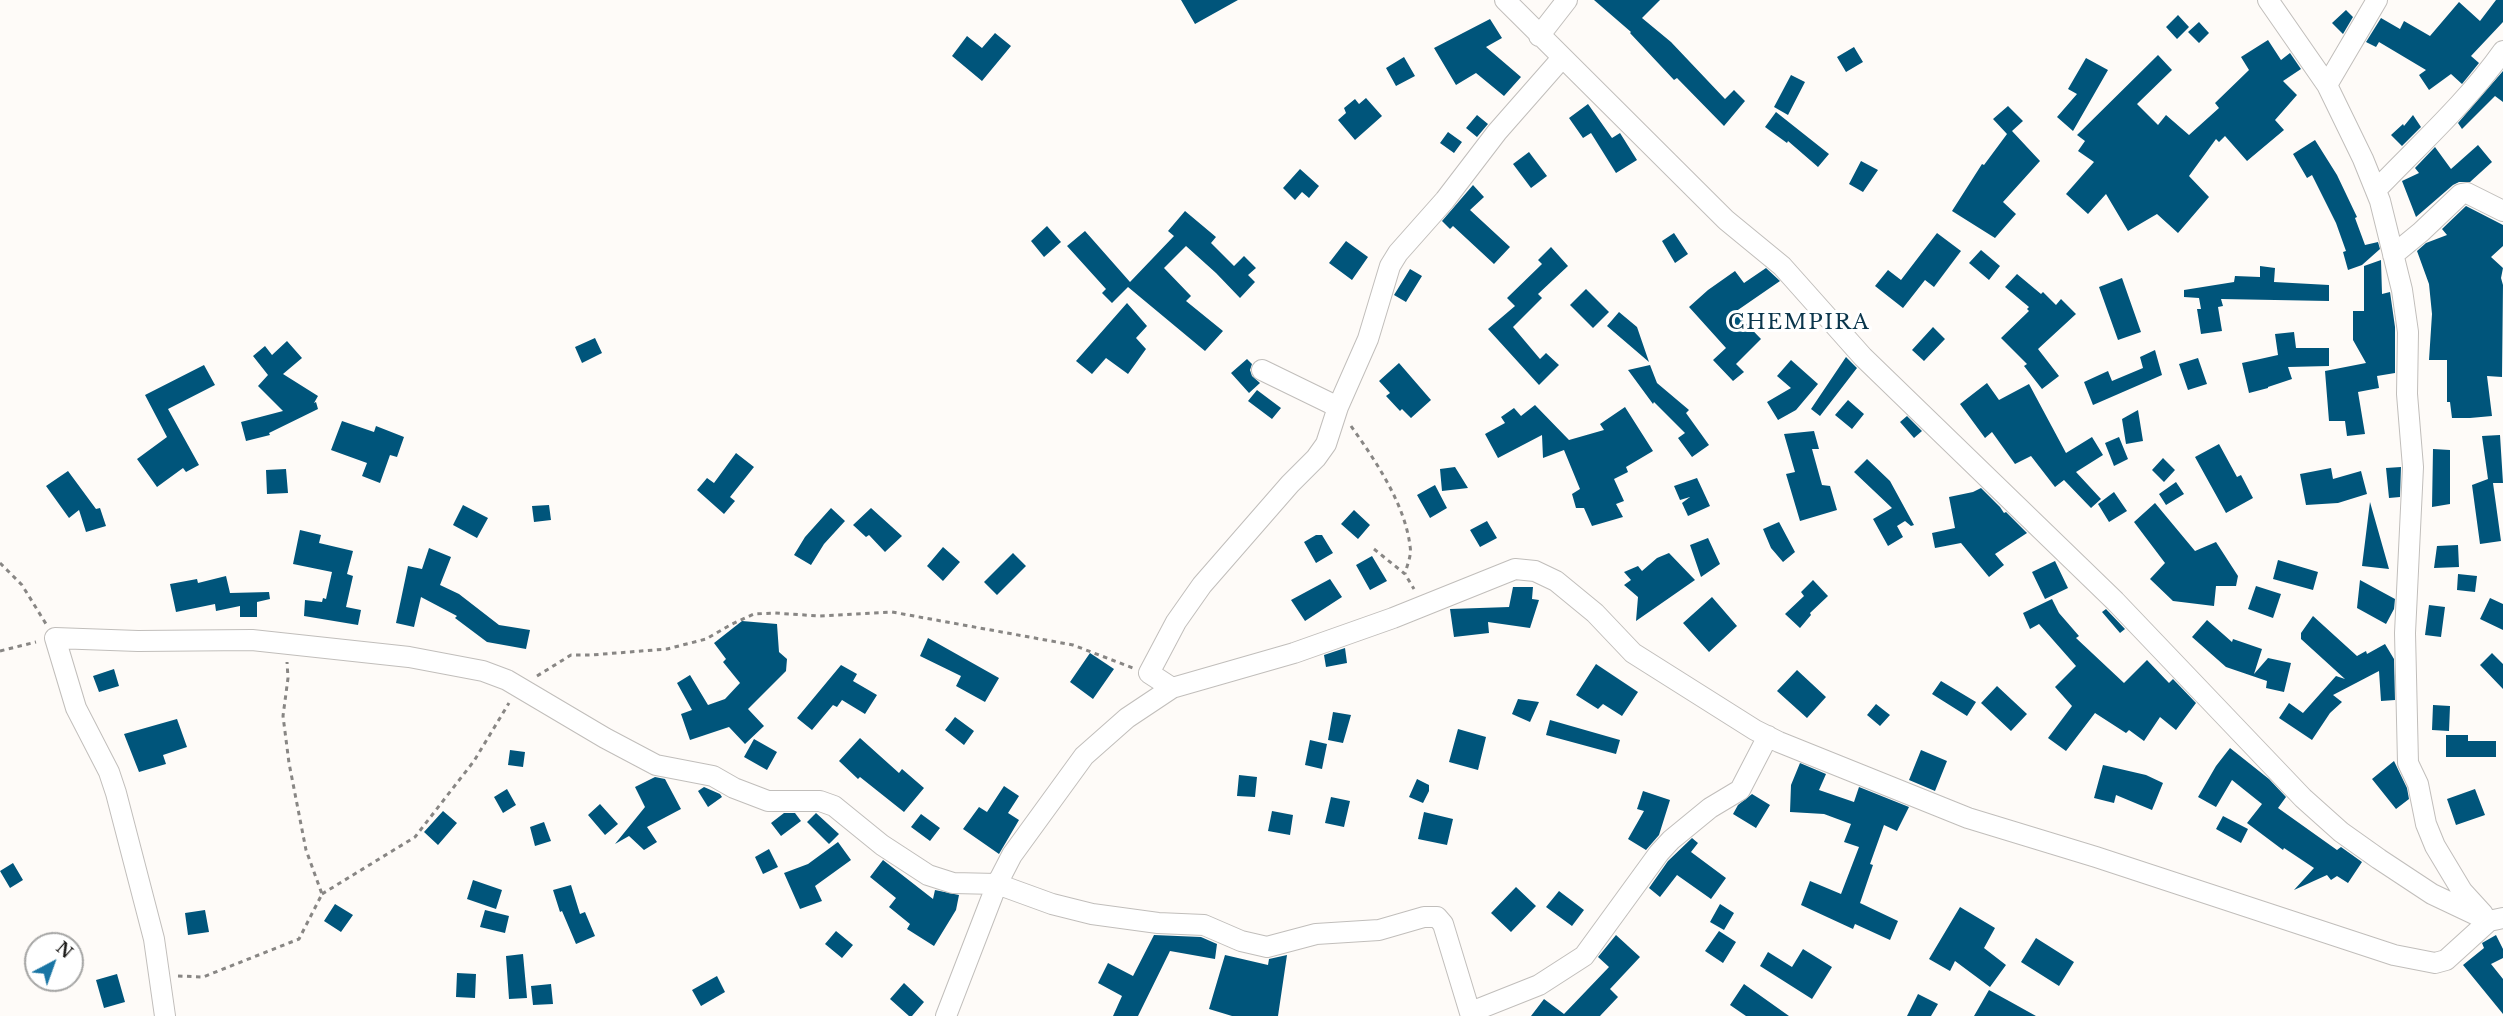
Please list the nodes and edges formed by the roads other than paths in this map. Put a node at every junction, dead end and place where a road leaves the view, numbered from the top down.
1 (1505, 0) edge
2 (1567, 0) edge
3 (2268, 0) edge
4 (2377, 0) edge
5 (1539, 36) junction
6 (2503, 51) edge
7 (1562, 58) junction
8 (2327, 85) junction
9 (2376, 190) junction
10 (2503, 210) edge
11 (2393, 255) junction
12 (1262, 370) dead end
13 (1338, 407) junction
14 (1172, 688) junction
15 (1768, 736) junction
16 (997, 884) junction
17 (2496, 920) edge
18 (1471, 1014) edge
19 (165, 1016) edge
20 (946, 1016) edge

1 - 5 street
2 - 5 street
3 - 8 street
4 - 8 street
5 - 7 street
6 - 9 street
7 - 13 street
7 - 17 street
8 - 9 street
9 - 11 street
10 - 11 street
11 - 17 street
12 - 13 street
13 - 14 street
14 - 15 street
14 - 16 street
15 - 17 street
15 - 18 street
16 - 18 street
16 - 19 street
16 - 20 street

